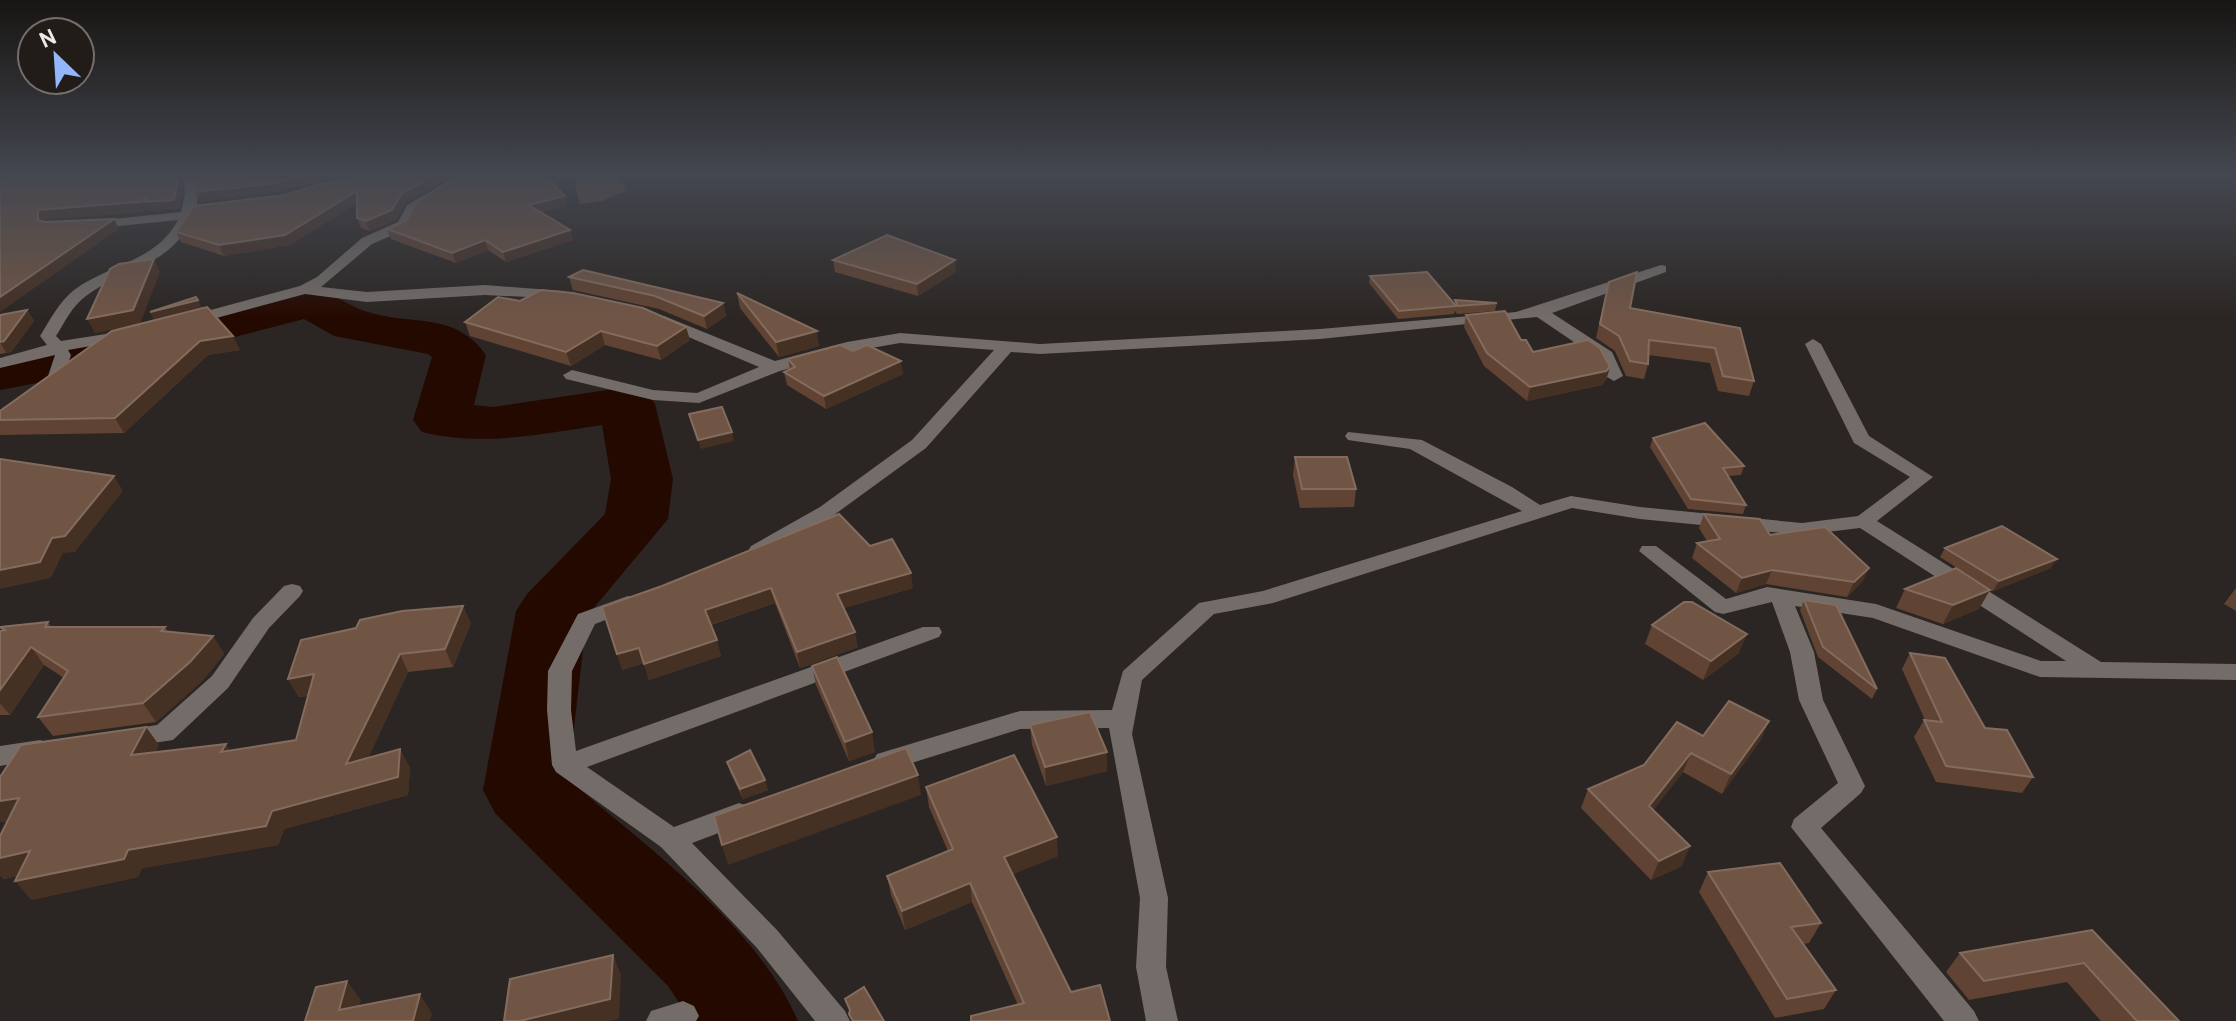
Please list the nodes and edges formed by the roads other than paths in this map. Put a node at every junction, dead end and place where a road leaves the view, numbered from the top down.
1 (96, 223) edge
2 (184, 223) edge
3 (405, 223) edge
4 (76, 225) edge
5 (1661, 269) dead end
6 (305, 289) junction
7 (577, 298) edge
8 (1540, 312) junction
9 (652, 315) edge
10 (172, 324) edge
11 (145, 331) edge
12 (1813, 344) dead end
13 (1006, 347) junction
14 (60, 351) junction
15 (0, 363) edge
16 (774, 367) junction
17 (572, 375) dead end
18 (1614, 376) dead end
19 (0, 420) edge
20 (1354, 436) dead end
21 (1538, 513) junction
22 (1864, 521) junction
23 (1649, 551) dead end
24 (739, 559) edge
25 (292, 591) dead end
26 (641, 597) edge
27 (1781, 597) junction
28 (931, 632) dead end
29 (2099, 671) junction
30 (2236, 672) edge
31 (1123, 719) junction
32 (105, 741) edge
33 (60, 747) edge
34 (0, 756) edge
35 (565, 765) junction
36 (861, 770) edge
37 (759, 807) edge
38 (671, 839) junction
39 (834, 1021) edge
40 (1162, 1021) edge
41 (1963, 1021) edge

1 - 4 street
2 - 14 street
3 - 6 street
5 - 8 street
6 - 7 street
6 - 10 street
8 - 13 street
8 - 18 street
9 - 16 street
11 - 14 street
12 - 22 street
13 - 16 street
13 - 24 street
14 - 15 street
14 - 19 street
16 - 17 street
20 - 21 street
21 - 22 street
21 - 31 street
22 - 29 street
23 - 27 street
25 - 32 street
26 - 35 street
27 - 29 street
27 - 41 street
28 - 35 street
29 - 30 street
31 - 36 street
31 - 40 street
33 - 34 street
35 - 38 street
37 - 38 street
38 - 39 street

